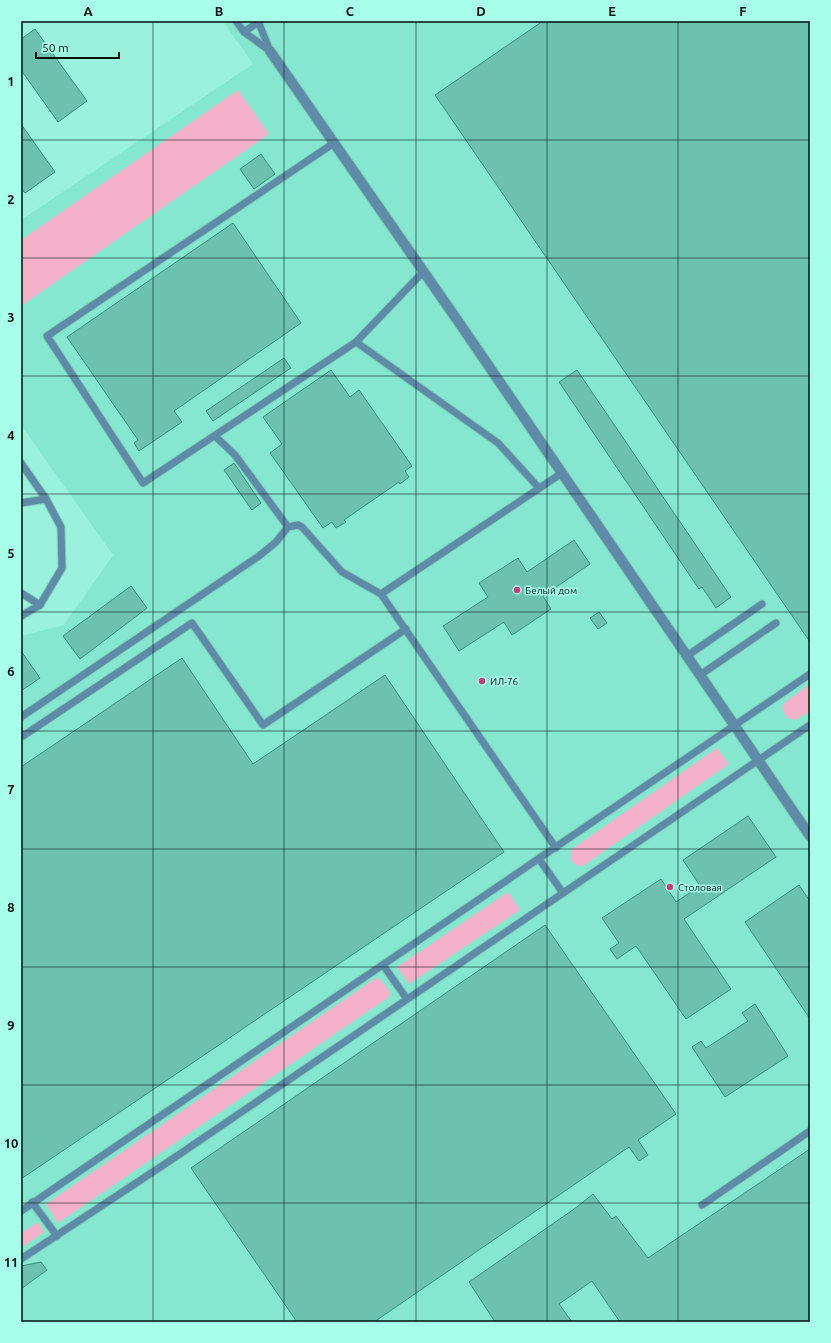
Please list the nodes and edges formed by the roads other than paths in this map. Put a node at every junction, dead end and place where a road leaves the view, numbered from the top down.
1 (236, 21) edge
2 (259, 21) edge
3 (244, 32) junction
4 (270, 51) junction
5 (334, 142) junction
6 (423, 272) junction
7 (356, 342) junction
8 (215, 436) junction
9 (21, 463) edge
10 (562, 473) junction
11 (539, 488) junction
12 (46, 499) junction
13 (21, 503) edge
14 (288, 527) junction
15 (21, 593) edge
16 (381, 594) junction
17 (762, 604) dead end
18 (40, 605) junction
19 (21, 616) edge
20 (776, 623) dead end
21 (406, 629) junction
22 (687, 656) junction
23 (810, 674) edge
24 (700, 675) junction
25 (21, 717) edge
26 (810, 725) edge
27 (735, 726) junction
28 (21, 734) edge
29 (758, 760) junction
30 (810, 836) edge
31 (556, 848) junction
32 (539, 859) junction
33 (562, 893) junction
34 (384, 965) junction
35 (407, 999) junction
36 (810, 1131) edge
37 (32, 1202) junction
38 (702, 1205) dead end
39 (21, 1210) edge
40 (57, 1236) junction
41 (21, 1259) edge

1 - 3 lane
2 - 3 lane
2 - 4 lane
3 - 4 lane
4 - 5 street
5 - 6 street
5 - 8 lane
6 - 7 lane
6 - 10 street
7 - 8 lane
7 - 11 lane
8 - 14 lane
9 - 12 lane
10 - 11 lane
10 - 22 street
11 - 16 lane
12 - 13 lane
12 - 18 lane
14 - 16 lane
14 - 25 lane
15 - 18 lane
16 - 21 lane
17 - 22 lane
18 - 19 lane
20 - 24 lane
21 - 28 lane
21 - 31 lane
22 - 24 street
23 - 27 lane
24 - 27 street
26 - 29 lane
27 - 29 street
27 - 31 lane
29 - 30 street
29 - 33 lane
31 - 32 lane
32 - 33 lane
32 - 34 lane
33 - 35 lane
34 - 35 lane
34 - 37 lane
35 - 40 lane
36 - 38 lane
37 - 39 lane
37 - 40 lane
40 - 41 lane

